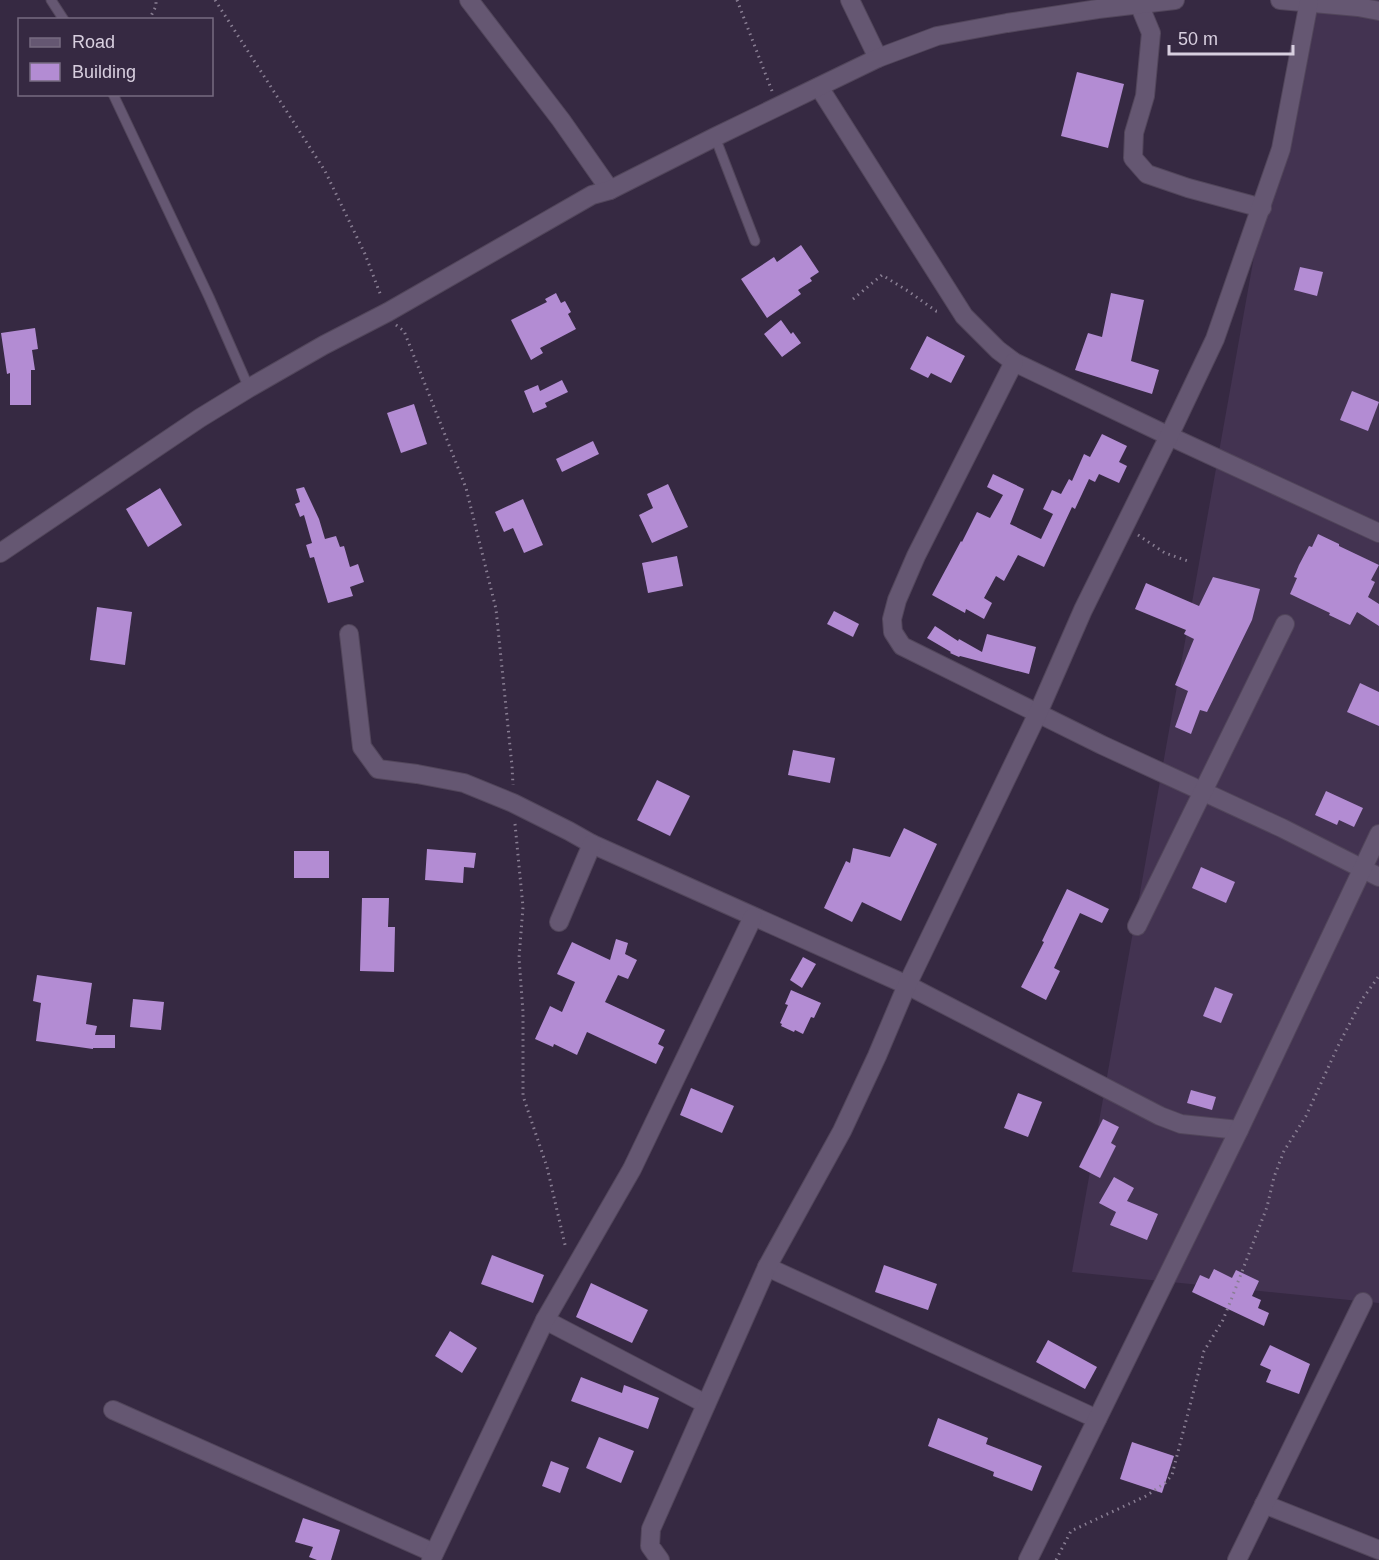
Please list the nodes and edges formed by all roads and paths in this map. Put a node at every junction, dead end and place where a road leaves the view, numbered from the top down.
1 (51, 0) edge
2 (156, 0) edge
3 (215, 0) edge
4 (469, 0) edge
5 (737, 0) edge
6 (850, 0) edge
7 (1175, 0) edge
8 (1280, 0) edge
9 (1309, 3) junction
10 (1100, 4) edge
11 (1139, 4) junction
12 (1379, 11) edge
13 (63, 18) edge
14 (150, 18) edge
15 (878, 58) junction
16 (819, 87) junction
17 (114, 96) edge
18 (778, 107) junction
19 (715, 137) junction
20 (610, 190) junction
21 (1262, 208) junction
22 (755, 241) dead end
23 (853, 299) dead end
24 (388, 312) junction
25 (964, 316) junction
26 (1014, 362) junction
27 (249, 388) junction
28 (1169, 436) junction
29 (1121, 532) junction
30 (1379, 533) edge
31 (0, 553) edge
32 (1188, 561) dead end
33 (1285, 624) dead end
34 (349, 634) dead end
35 (1038, 713) junction
36 (1203, 791) junction
37 (1379, 834) edge
38 (592, 844) junction
39 (1371, 872) edge
40 (753, 917) junction
41 (559, 922) dead end
42 (1137, 926) dead end
43 (1379, 976) edge
44 (907, 985) junction
45 (1239, 1130) junction
46 (767, 1267) junction
47 (1362, 1302) dead end
48 (544, 1320) junction
49 (706, 1404) junction
50 (113, 1410) dead end
51 (1097, 1419) junction
52 (1264, 1504) junction
53 (1379, 1550) edge
54 (433, 1556) edge
55 (660, 1560) edge
56 (1028, 1560) edge
57 (1056, 1560) edge
58 (1237, 1560) edge

1 - 13 lane
2 - 14 path
3 - 24 path
4 - 20 street
5 - 18 path
6 - 15 street
7 - 11 street
8 - 9 street
9 - 12 street
9 - 21 street
10 - 11 street
10 - 15 street
11 - 21 street
15 - 16 street
16 - 18 street
16 - 25 street
17 - 27 lane
18 - 19 street
19 - 20 street
19 - 22 lane
20 - 24 street
21 - 28 street
23 - 25 path
24 - 27 street
25 - 26 street
26 - 28 street
26 - 35 street
27 - 31 street
28 - 29 street
28 - 30 street
29 - 32 path
29 - 35 street
33 - 36 street
34 - 38 street
35 - 36 street
35 - 44 street
36 - 39 street
36 - 42 street
37 - 39 street
38 - 40 street
38 - 41 street
39 - 45 street
40 - 44 street
40 - 48 street
43 - 57 path
44 - 45 street
44 - 46 street
45 - 51 street
46 - 49 street
46 - 51 street
47 - 52 street
48 - 49 street
48 - 54 street
49 - 55 street
50 - 54 street
51 - 56 street
52 - 53 street
52 - 58 street

